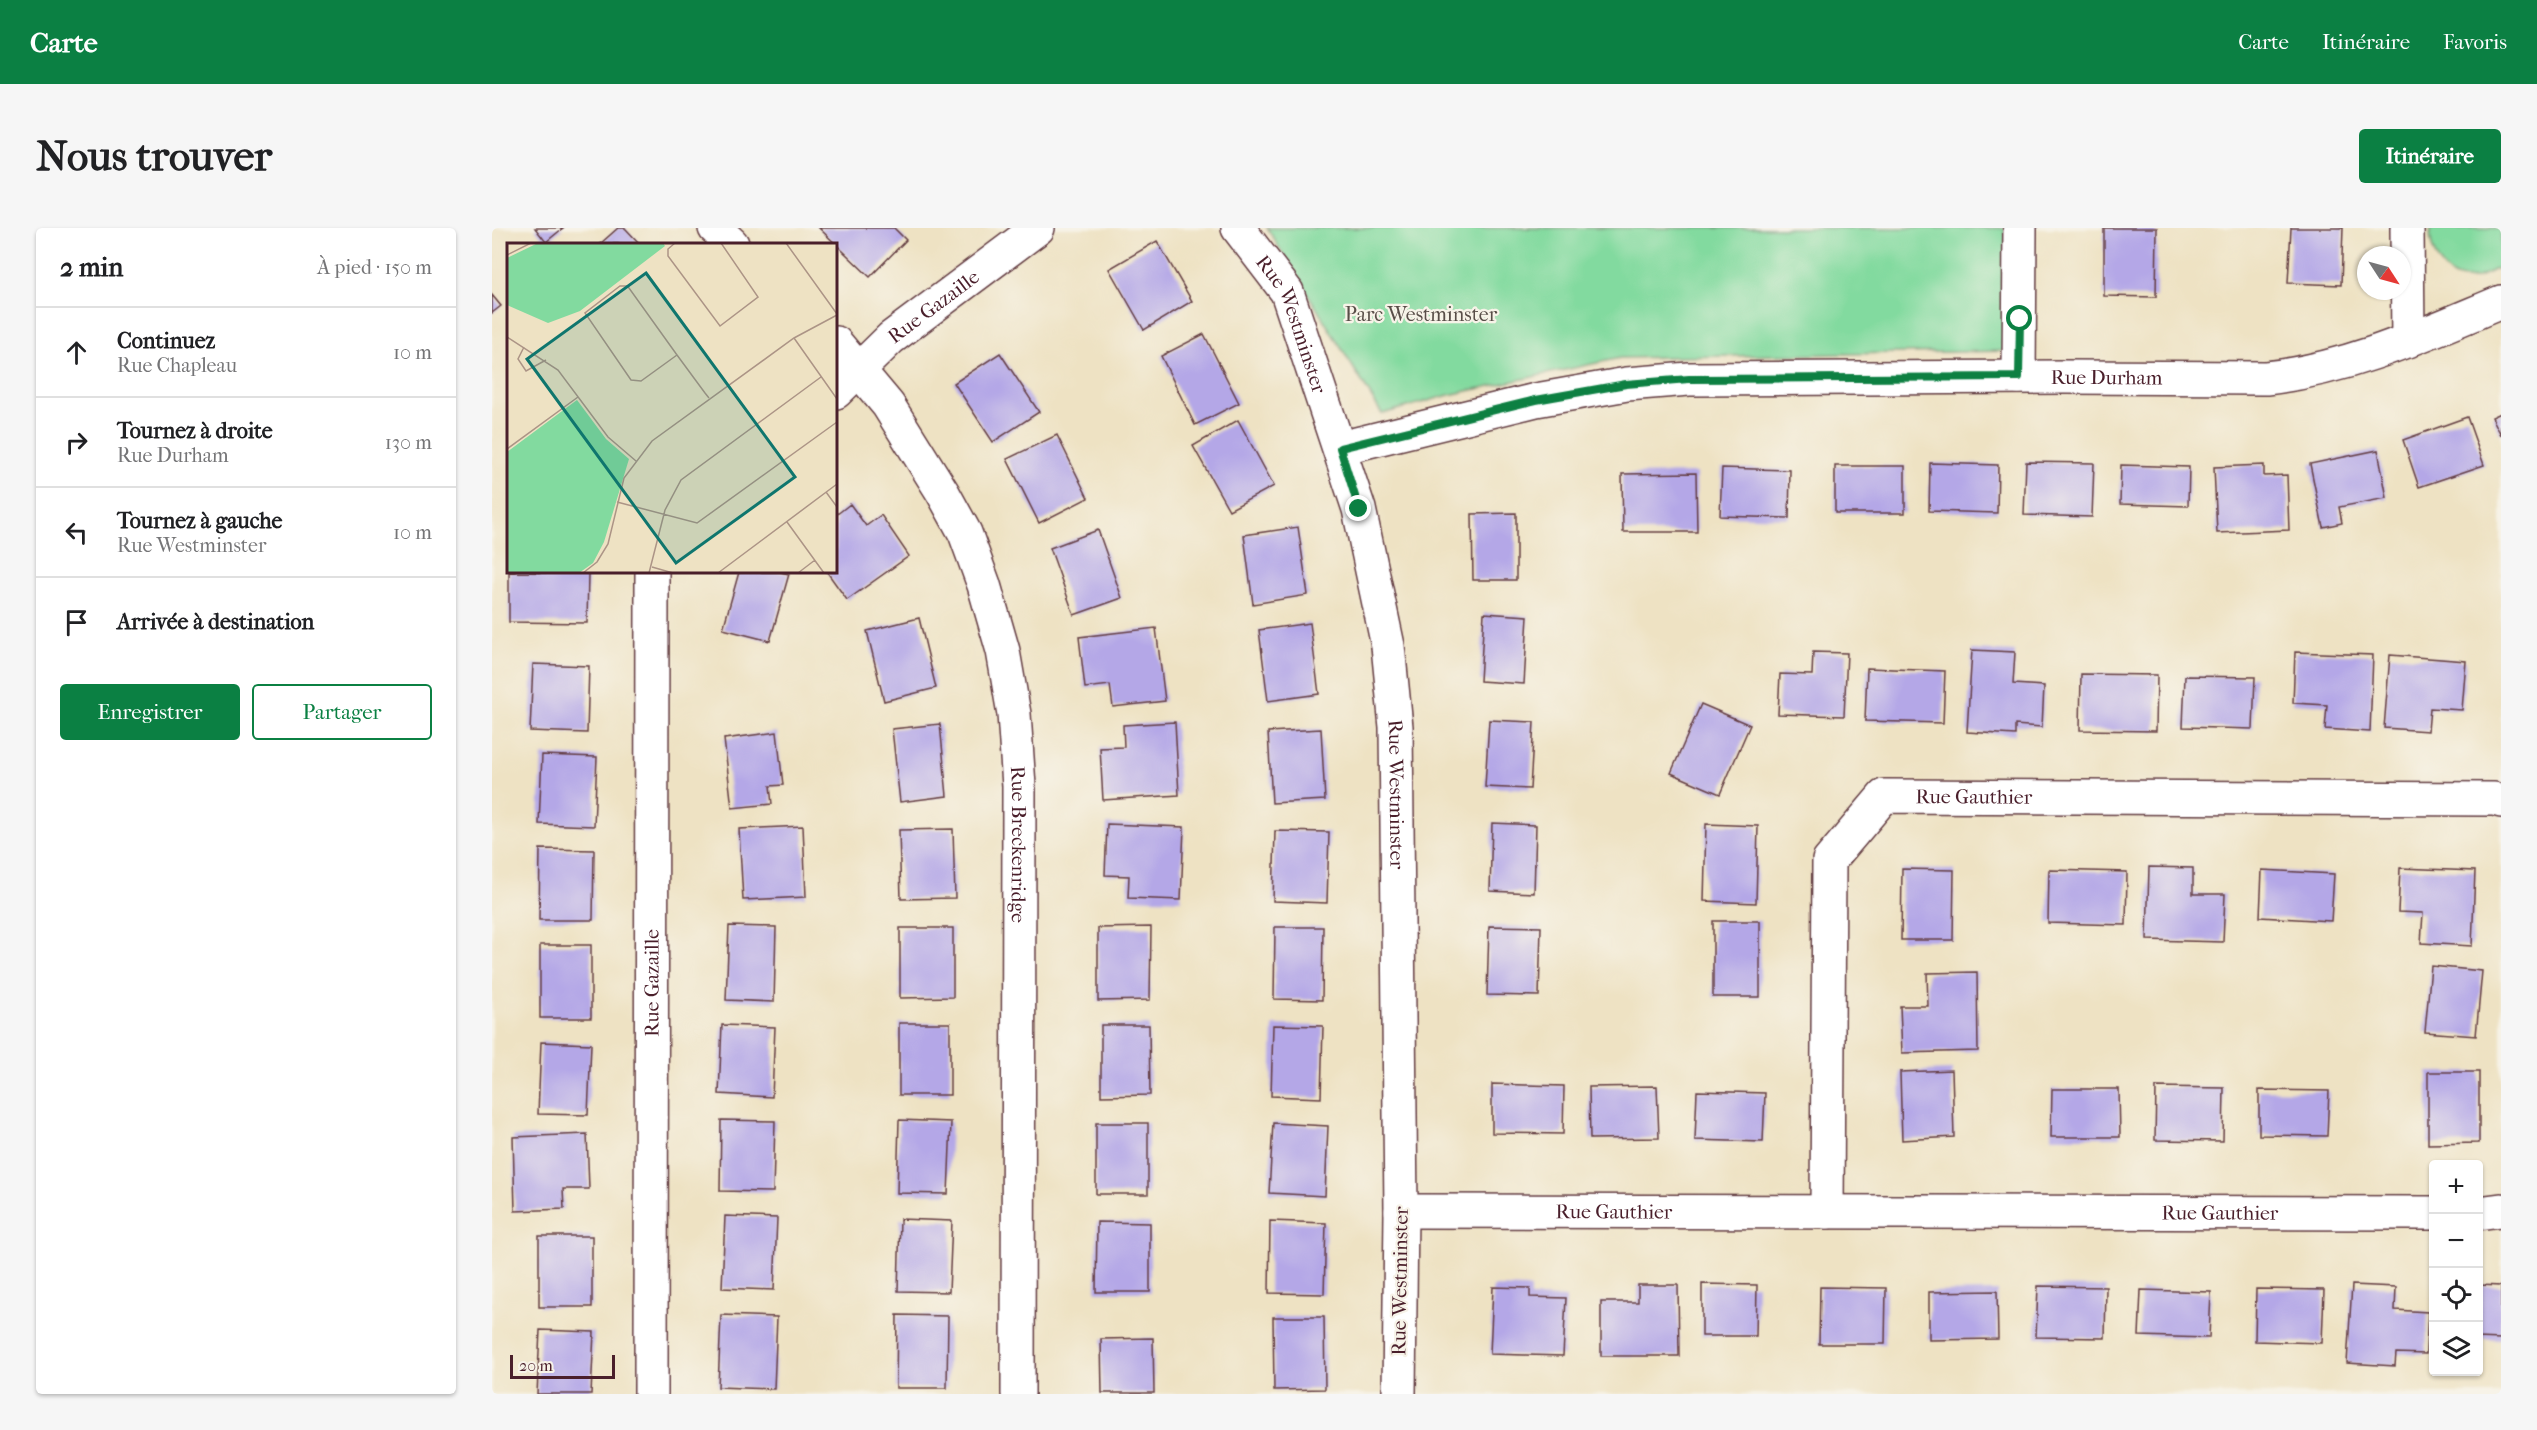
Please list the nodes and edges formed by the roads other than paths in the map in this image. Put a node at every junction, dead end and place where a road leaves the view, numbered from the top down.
1 (716, 228) edge
2 (1038, 228) edge
3 (1238, 228) edge
4 (2020, 228) edge
5 (2407, 228) edge
6 (731, 243) edge
7 (2501, 302) edge
8 (2408, 341) junction
9 (837, 346) edge
10 (2019, 377) junction
11 (847, 381) edge
12 (1340, 448) junction
13 (652, 573) edge
14 (2501, 801) edge
15 (2501, 1210) edge
16 (1401, 1211) junction
17 (1827, 1212) junction
18 (2483, 1212) edge
19 (2429, 1213) edge
20 (651, 1394) edge
21 (1018, 1394) edge
22 (1399, 1394) edge

1 - 6 street
2 - 11 street, Rue Gazaille
3 - 12 street, Rue Westminster
4 - 10 street
5 - 8 street
7 - 8 street, Rue Durham
8 - 10 street, Rue Durham
9 - 11 street, Rue Breckenridge
10 - 12 street, Rue Durham
11 - 21 street, Rue Breckenridge
12 - 16 street, Rue Westminster
13 - 20 street, Rue Gazaille
14 - 17 street, Rue Gauthier
15 - 18 street
16 - 17 street, Rue Gauthier
16 - 22 street, Rue Westminster
17 - 19 street, Rue Gauthier

